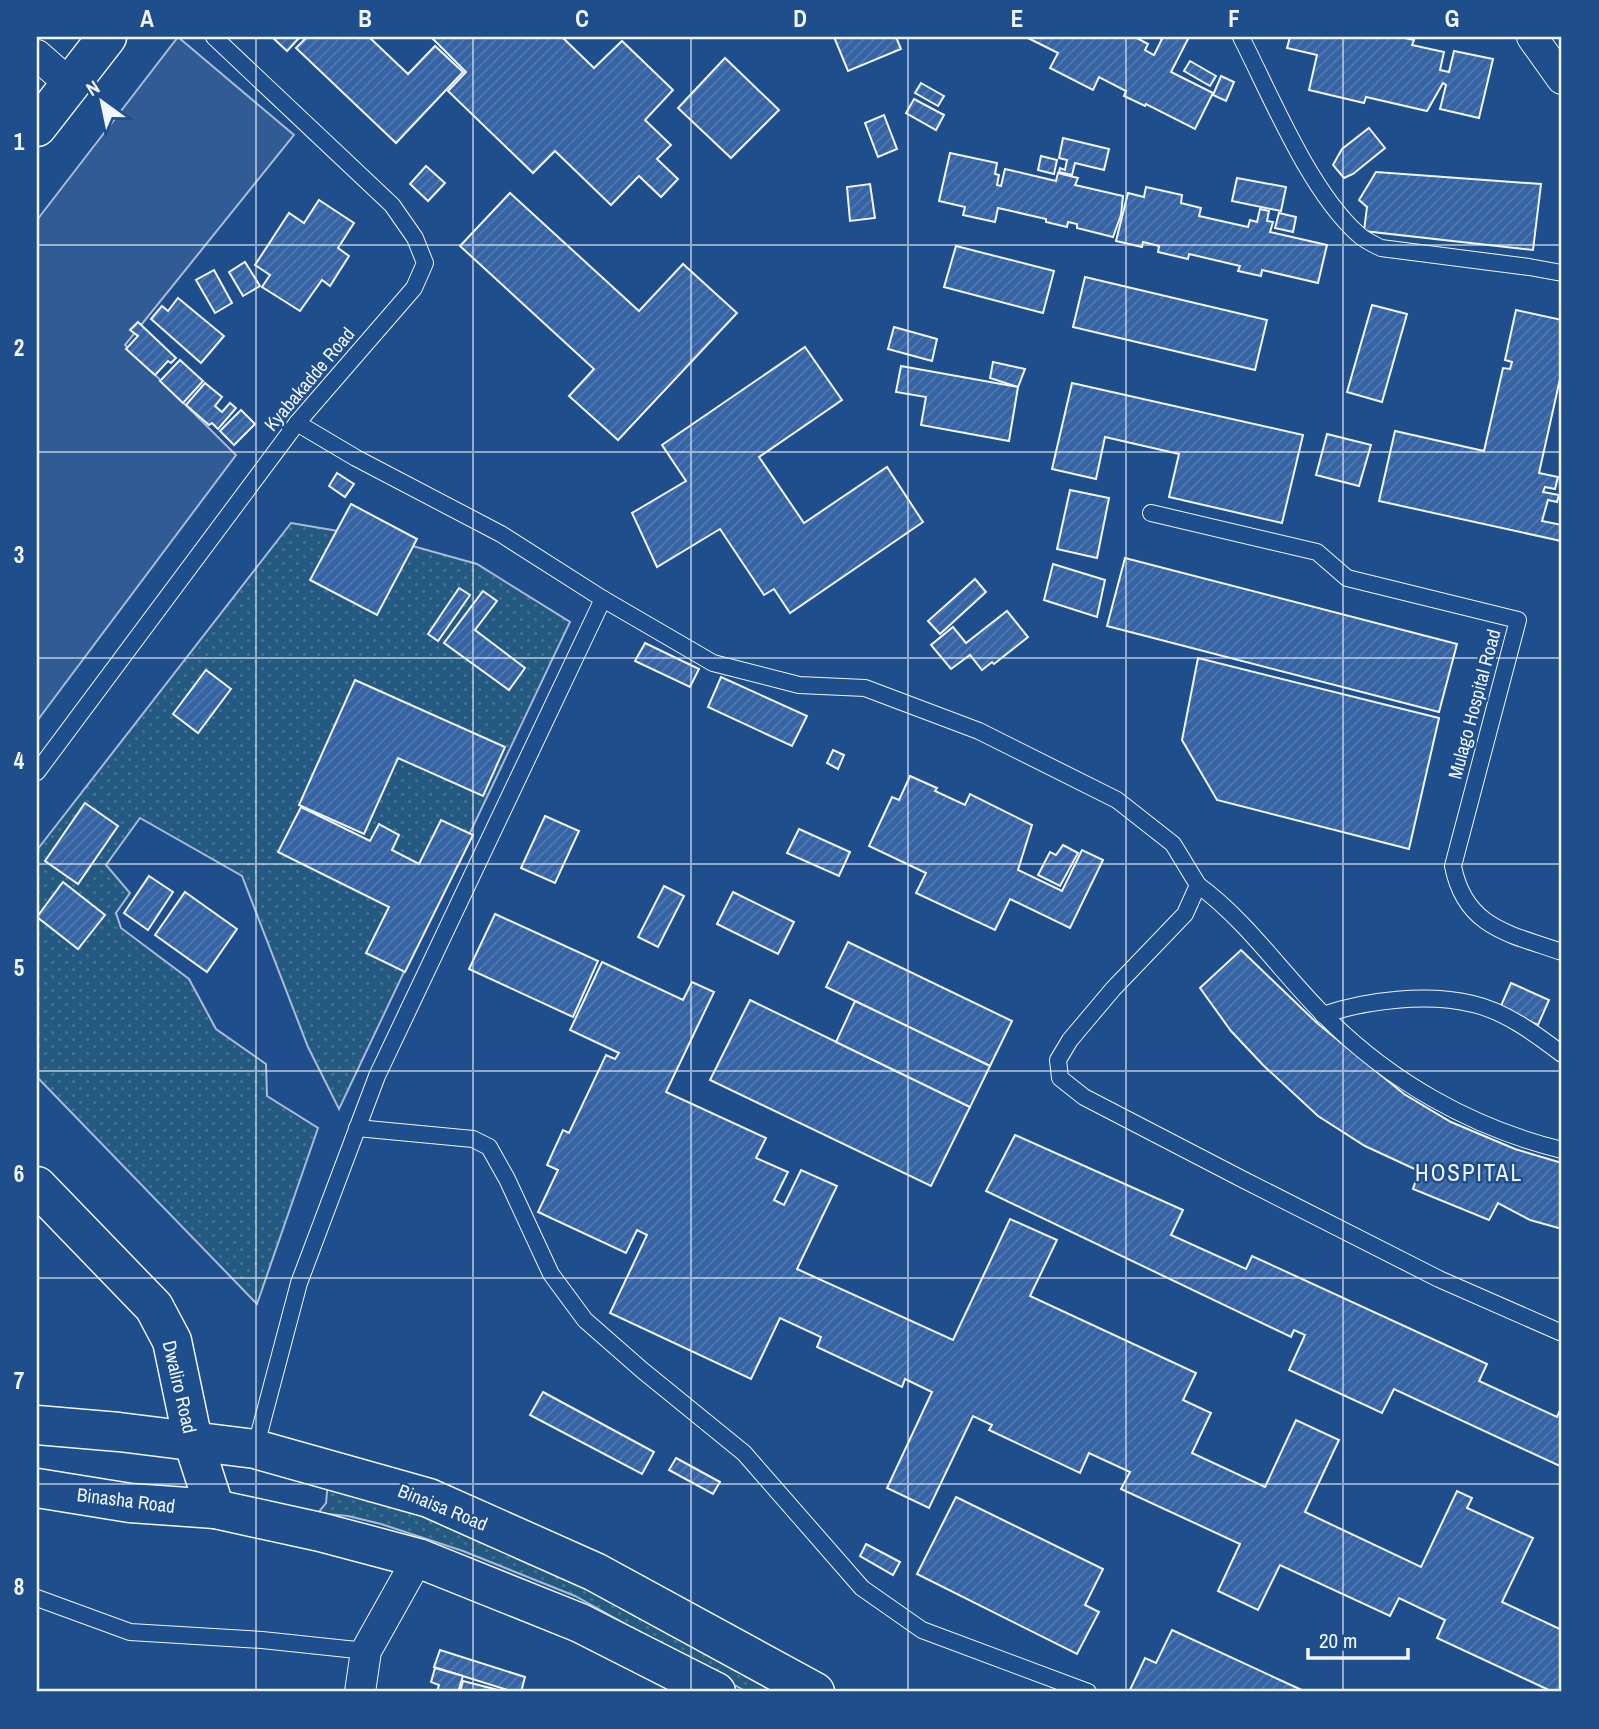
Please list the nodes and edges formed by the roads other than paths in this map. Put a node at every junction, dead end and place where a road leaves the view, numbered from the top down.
1 (107, 37) edge
2 (214, 37) edge
3 (1241, 37) edge
4 (1532, 37) edge
5 (37, 55) edge
6 (1562, 79) edge
7 (70, 84) junction
8 (37, 127) edge
9 (1562, 273) edge
10 (297, 423) junction
11 (1151, 513) dead end
12 (603, 599) junction
13 (37, 772) edge
14 (1198, 885) junction
15 (1562, 952) edge
16 (1323, 1015) junction
17 (1562, 1054) edge
18 (357, 1128) junction
19 (1562, 1150) edge
20 (37, 1186) edge
21 (1562, 1333) edge
22 (37, 1425) edge
23 (193, 1441) junction
24 (255, 1448) junction
25 (37, 1488) edge
26 (215, 1510) junction
27 (418, 1558) junction
28 (37, 1598) edge
29 (366, 1650) junction
30 (360, 1692) edge
31 (716, 1692) edge
32 (815, 1692) edge
33 (1088, 1692) edge

1 - 7 main road
2 - 10 lane, Kyabakadde Road
3 - 9 lane
4 - 6 street
5 - 7 street
7 - 8 main road
10 - 12 lane
10 - 13 lane, Kyabakadde Road
11 - 15 lane, Mulago Hospital Road
12 - 14 lane
12 - 18 lane
14 - 16 lane
14 - 21 lane
16 - 17 lane
16 - 19 lane
18 - 24 lane
18 - 33 lane
20 - 23 main road, Dwaliro Road
22 - 23 main road, Binaisa Road
23 - 24 main road, Binaisa Road
23 - 26 main road, Dwaliro Road
24 - 32 main road, Binaisa Road
25 - 26 main road, Binasha Road
26 - 27 main road
27 - 29 street
27 - 31 main road
28 - 29 lane
29 - 30 street

